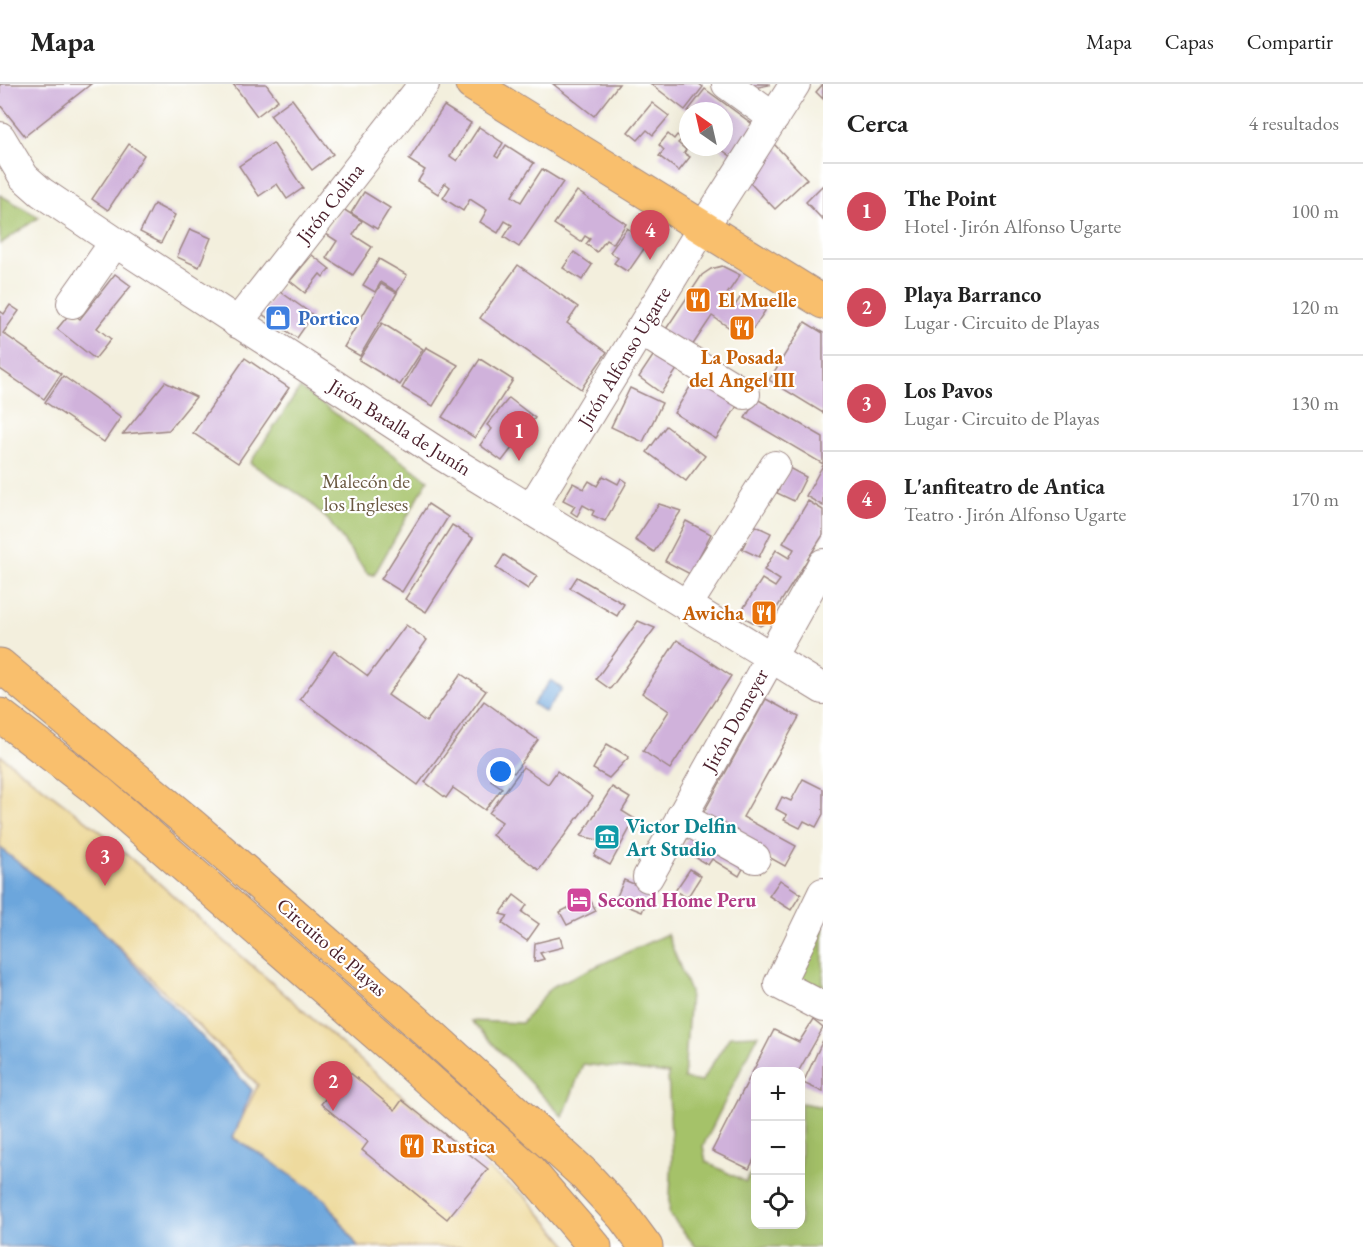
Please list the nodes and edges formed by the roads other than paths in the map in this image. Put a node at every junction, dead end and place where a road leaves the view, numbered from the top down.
1 (424, 84) edge
2 (472, 84) edge
3 (727, 84) edge
4 (795, 84) edge
5 (774, 118) junction
6 (0, 137) edge
7 (12, 172) edge
8 (703, 228) junction
9 (115, 242) junction
10 (823, 302) edge
11 (72, 303) dead end
12 (237, 323) junction
13 (640, 330) junction
14 (745, 394) dead end
15 (775, 466) dead end
16 (531, 509) junction
17 (823, 564) edge
18 (687, 606) junction
19 (771, 658) junction
20 (0, 665) edge
21 (823, 689) edge
22 (0, 715) edge
23 (681, 817) junction
24 (755, 858) dead end
25 (648, 877) dead end
26 (823, 894) edge
27 (823, 1008) edge
28 (595, 1247) edge
29 (646, 1247) edge

1 - 12 street, Jirón Colina
2 - 8 main road
3 - 5 street
4 - 5 street, Jirón Alfonso Ugarte
5 - 8 street, Jirón Alfonso Ugarte
6 - 7 street, Jirón Batalla de Junín
7 - 9 street, Jirón Batalla de Junín
8 - 10 main road
8 - 13 street, Jirón Alfonso Ugarte
9 - 11 street
9 - 12 street, Jirón Batalla de Junín
12 - 16 street, Jirón Batalla de Junín
13 - 14 street
13 - 16 street, Jirón Alfonso Ugarte
15 - 18 street
16 - 18 street, Jirón Batalla de Junín
17 - 19 street, Jirón Domeyer
18 - 19 street, Jirón Batalla de Junín
19 - 21 street, Jirón Batalla de Junín
19 - 23 street, Jirón Domeyer
20 - 29 main road, Circuito de Playas
22 - 28 main road, Circuito de Playas
23 - 24 street
23 - 25 street, Jirón Domeyer
26 - 27 street

